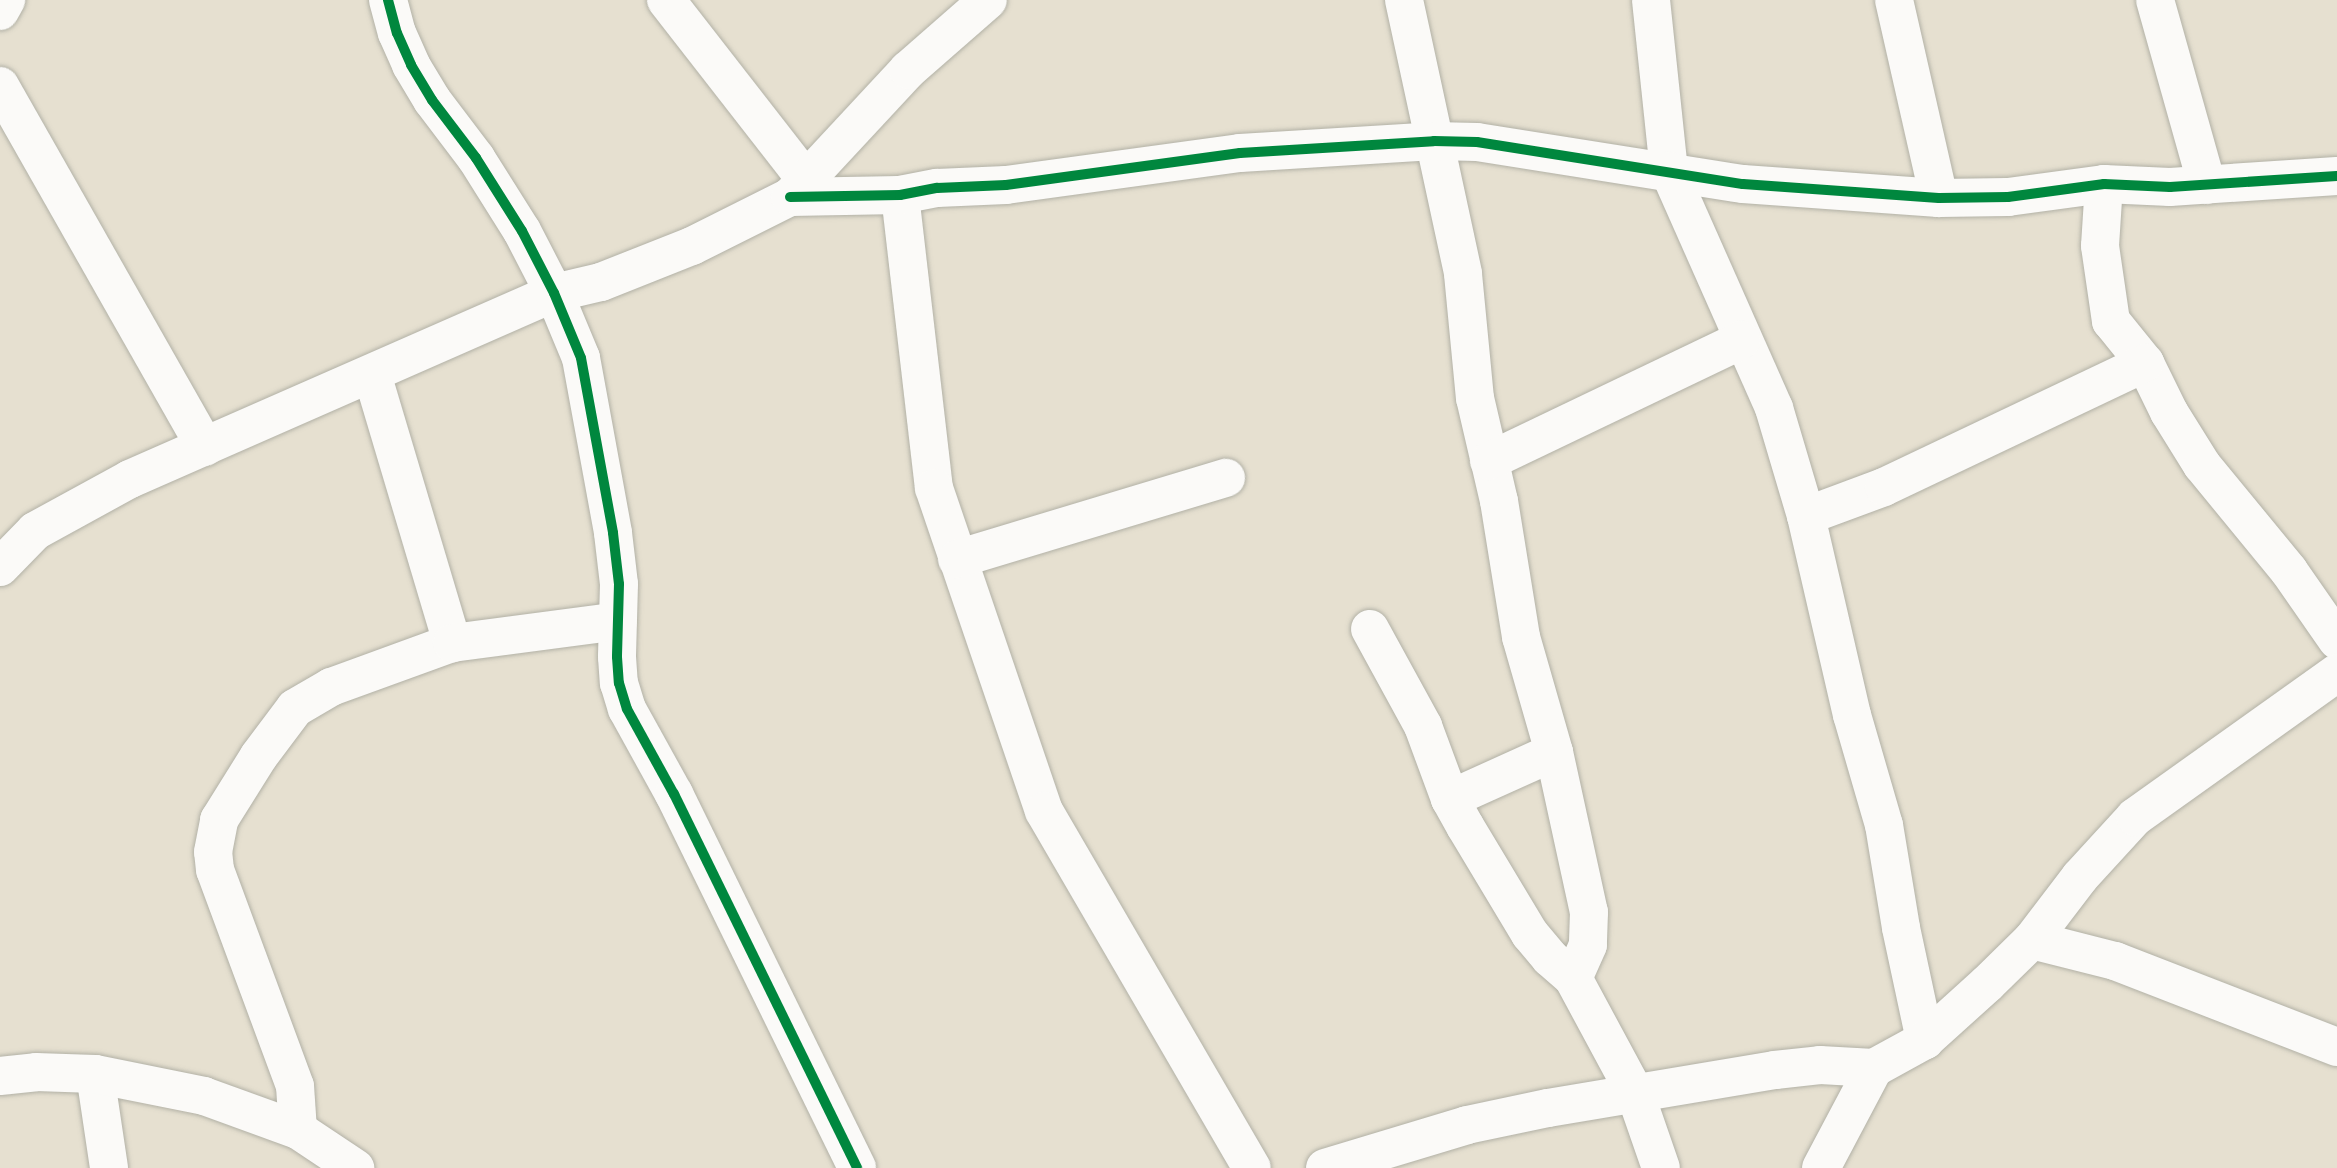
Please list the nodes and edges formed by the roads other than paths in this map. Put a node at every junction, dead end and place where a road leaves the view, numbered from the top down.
1 (6, 0) edge
2 (388, 0) edge
3 (666, 0) edge
4 (988, 0) edge
5 (1404, 0) edge
6 (1651, 0) edge
7 (1894, 0) edge
8 (2155, 0) edge
9 (0, 11) edge
10 (0, 86) edge
11 (1434, 141) junction
12 (1669, 172) junction
13 (2337, 176) edge
14 (2104, 184) junction
15 (2207, 185) junction
16 (798, 188) junction
17 (900, 195) junction
18 (1939, 198) junction
19 (555, 293) junction
20 (1742, 340) junction
21 (2145, 363) junction
22 (372, 374) junction
23 (205, 447) junction
24 (1489, 461) junction
25 (1226, 478) dead end
26 (1806, 516) junction
27 (957, 559) junction
28 (0, 567) edge
29 (618, 621) junction
30 (1370, 629) dead end
31 (2337, 640) edge
32 (452, 643) junction
33 (2337, 673) edge
34 (1554, 752) junction
35 (1450, 799) junction
36 (2032, 940) junction
37 (1573, 978) junction
38 (1925, 1040) junction
39 (2337, 1047) edge
40 (1874, 1068) junction
41 (95, 1074) junction
42 (0, 1076) edge
43 (1635, 1093) junction
44 (298, 1130) junction
45 (109, 1168) edge
46 (355, 1168) edge
47 (857, 1168) edge
48 (1252, 1168) edge
49 (1325, 1168) edge
50 (1661, 1168) edge
51 (1821, 1168) edge

1 - 9 street
2 - 19 street
3 - 16 street
4 - 16 street
5 - 11 street
6 - 12 street
7 - 18 street
8 - 15 street
10 - 23 street
11 - 12 street
11 - 17 street
11 - 24 street
12 - 18 street
12 - 20 street
13 - 15 street
14 - 15 street
14 - 18 street
14 - 21 street
16 - 17 street
16 - 19 street
17 - 27 street
19 - 22 street
19 - 29 street
20 - 24 street
20 - 26 street
21 - 26 street
21 - 31 street
22 - 23 street
22 - 32 street
23 - 28 street
24 - 34 street
25 - 27 street
26 - 38 street
27 - 48 street
29 - 32 street
29 - 47 street
30 - 35 street
32 - 44 street
33 - 36 street
34 - 35 street
34 - 37 street
35 - 37 street
36 - 38 street
36 - 39 street
37 - 43 street
38 - 40 street
40 - 43 street
40 - 51 street
41 - 42 street
41 - 44 street
41 - 45 street
43 - 49 street
43 - 50 street
44 - 46 street

